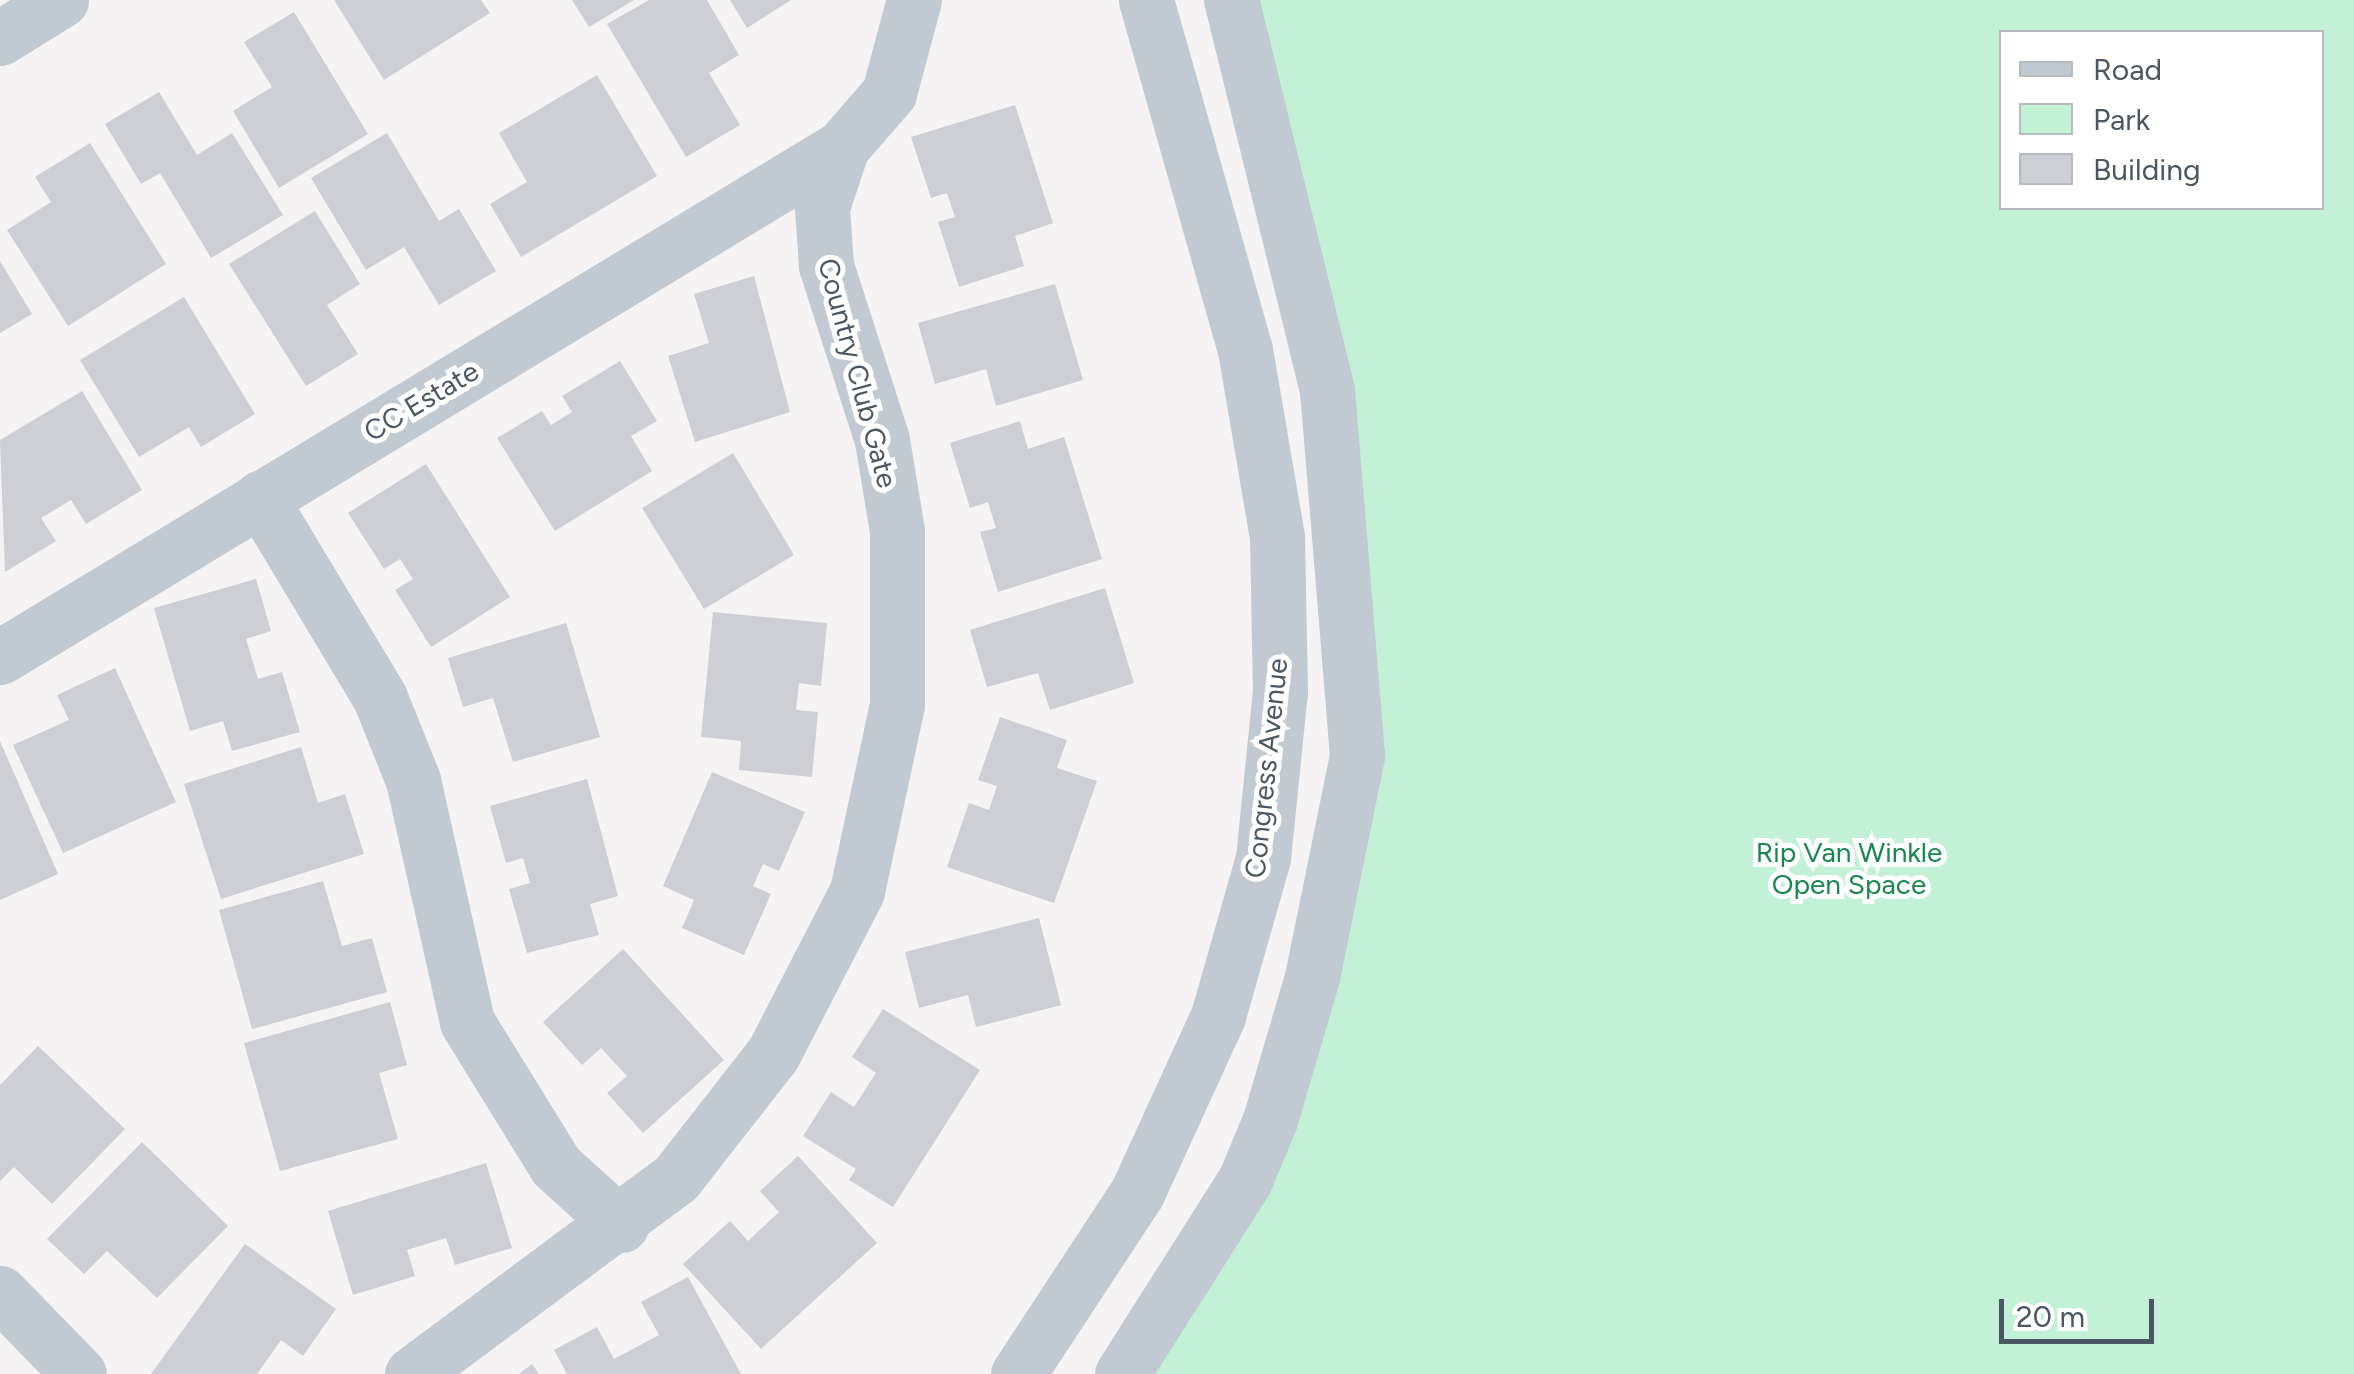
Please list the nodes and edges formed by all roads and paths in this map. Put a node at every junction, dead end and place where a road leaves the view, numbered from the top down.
1 (61, 0) edge
2 (914, 0) edge
3 (1146, 0) edge
4 (1231, 0) edge
5 (0, 38) edge
6 (842, 146) junction
7 (260, 498) junction
8 (0, 657) edge
9 (621, 1225) junction
10 (0, 1293) edge
11 (79, 1374) edge
12 (412, 1374) edge
13 (1018, 1374) edge
14 (1122, 1374) edge

1 - 5 street
2 - 6 street, Country Club Gate
3 - 13 street, Congress Avenue
4 - 14 street
6 - 7 street, CC Estate
6 - 9 street, Country Club Gate
7 - 8 street, CC Estate
7 - 9 street
9 - 12 street, Country Club Gate
10 - 11 street

